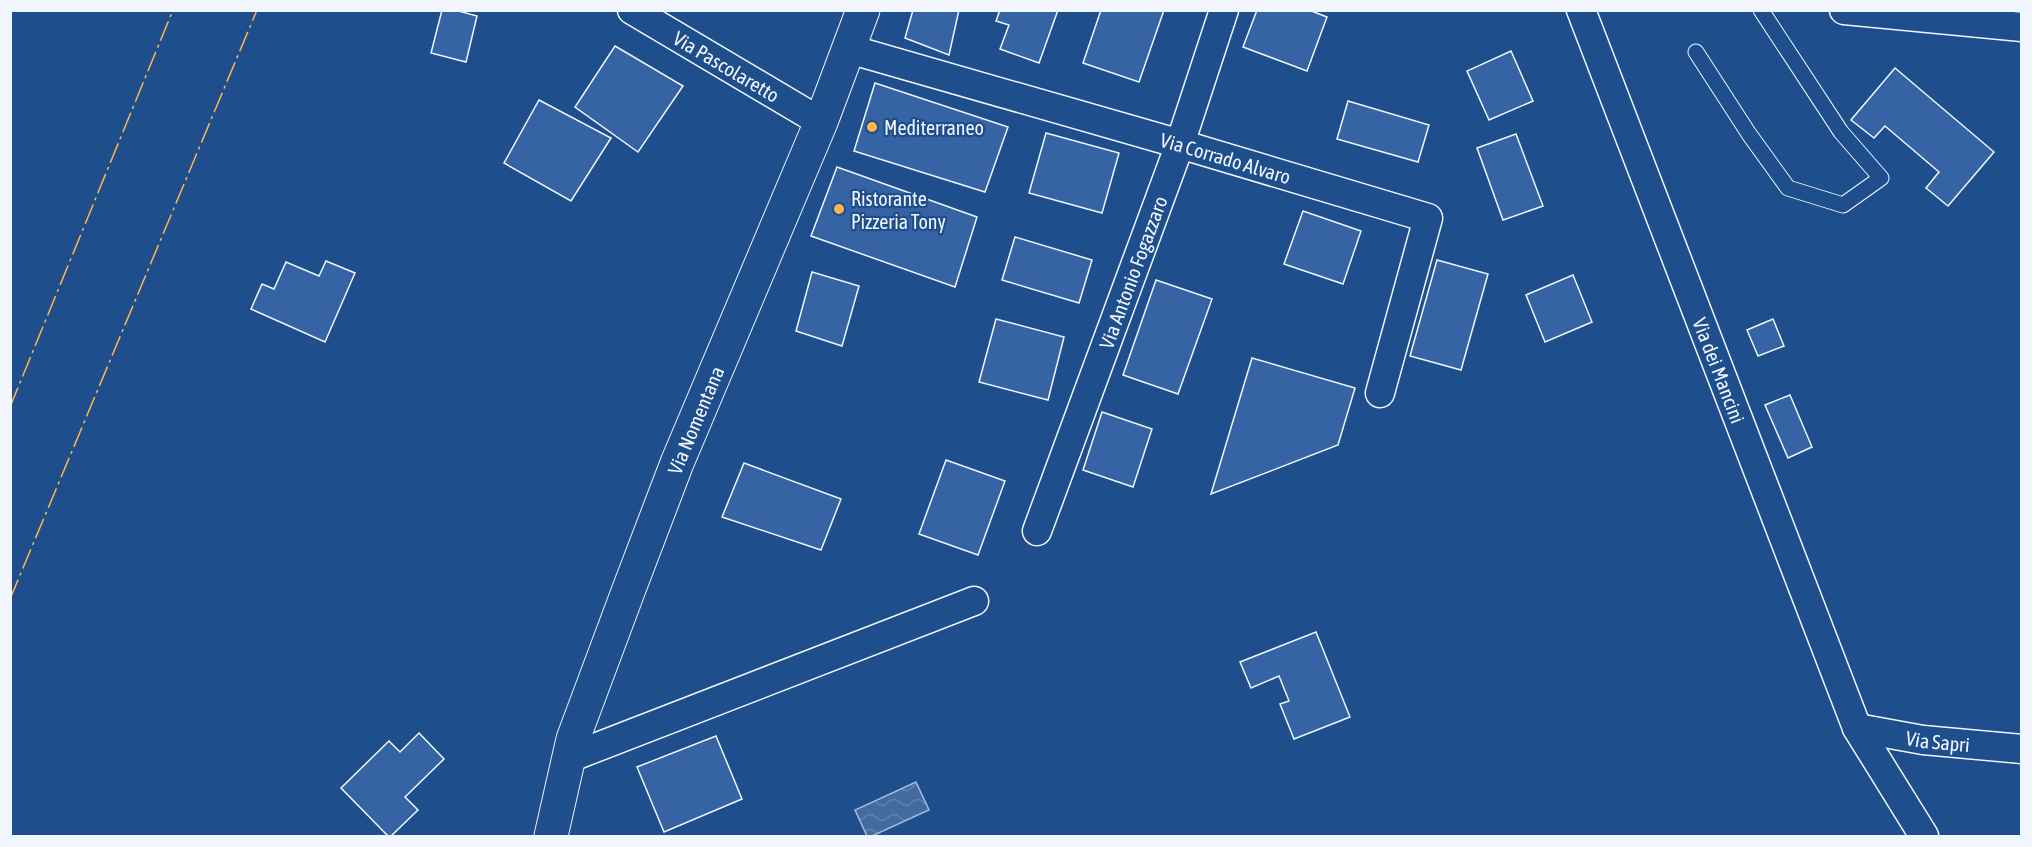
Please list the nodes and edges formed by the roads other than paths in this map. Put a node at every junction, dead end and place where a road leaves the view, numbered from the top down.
1 (632, 10) edge
2 (863, 10) edge
3 (1224, 10) edge
4 (1581, 10) edge
5 (1761, 10) edge
6 (1845, 10) edge
7 (2022, 27) edge
8 (849, 49) junction
9 (1696, 52) dead end
10 (821, 122) junction
11 (1180, 144) junction
12 (1380, 393) dead end
13 (1037, 531) dead end
14 (974, 601) dead end
15 (1857, 728) junction
16 (2022, 749) edge
17 (569, 758) junction
18 (551, 837) edge
19 (1924, 837) edge

1 - 10 street, Via Pascolaretto
2 - 8 main road, Via Nomentana
3 - 11 street, Via Antonio Fogazzaro
4 - 15 street, Via dei Mancini
5 - 9 lane
6 - 7 street
8 - 10 main road, Via Nomentana
8 - 11 street, Via Corrado Alvaro
10 - 17 main road, Via Nomentana
11 - 12 street, Via Corrado Alvaro
11 - 13 street, Via Antonio Fogazzaro
14 - 17 street
15 - 16 street, Via Sapri
15 - 19 street, Via dei Mancini
17 - 18 main road, Via Nomentana

